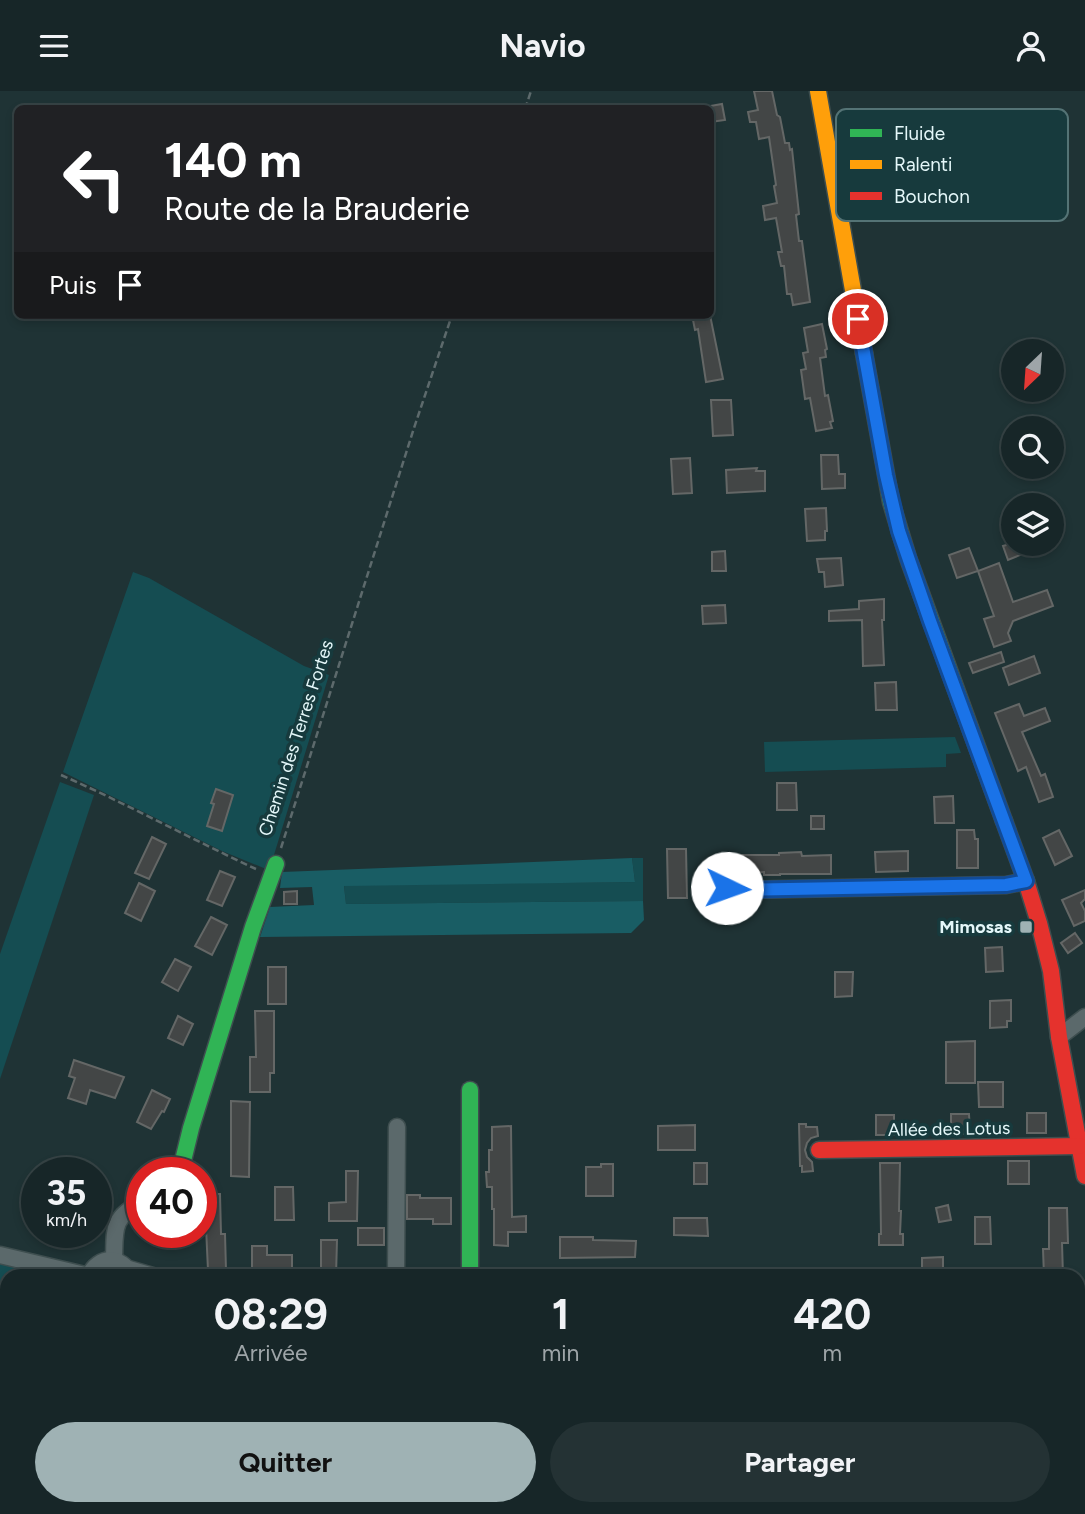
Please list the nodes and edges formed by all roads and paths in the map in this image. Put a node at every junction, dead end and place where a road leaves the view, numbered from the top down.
1 (818, 91) edge
2 (836, 193) edge
3 (841, 221) edge
4 (451, 319) edge
5 (61, 775) dead end
6 (274, 870) junction
7 (709, 879) dead end
8 (1026, 881) junction
9 (1085, 1017) edge
10 (1059, 1037) junction
11 (470, 1090) dead end
12 (397, 1127) dead end
13 (1079, 1146) junction
14 (819, 1150) dead end
15 (184, 1157) edge
16 (1085, 1176) edge
17 (126, 1212) edge
18 (0, 1255) edge
19 (125, 1268) edge
20 (59, 1269) edge
21 (93, 1269) edge
22 (396, 1269) edge
23 (470, 1269) edge

1 - 2 street
3 - 8 street
4 - 6 path, Chemin des Terres Fortes
5 - 6 path
6 - 15 street
7 - 8 street
8 - 10 street
9 - 10 street
10 - 13 street
11 - 23 street
12 - 22 street
13 - 14 street, Allée des Lotus
13 - 16 street
17 - 19 street
18 - 20 street
19 - 21 street

